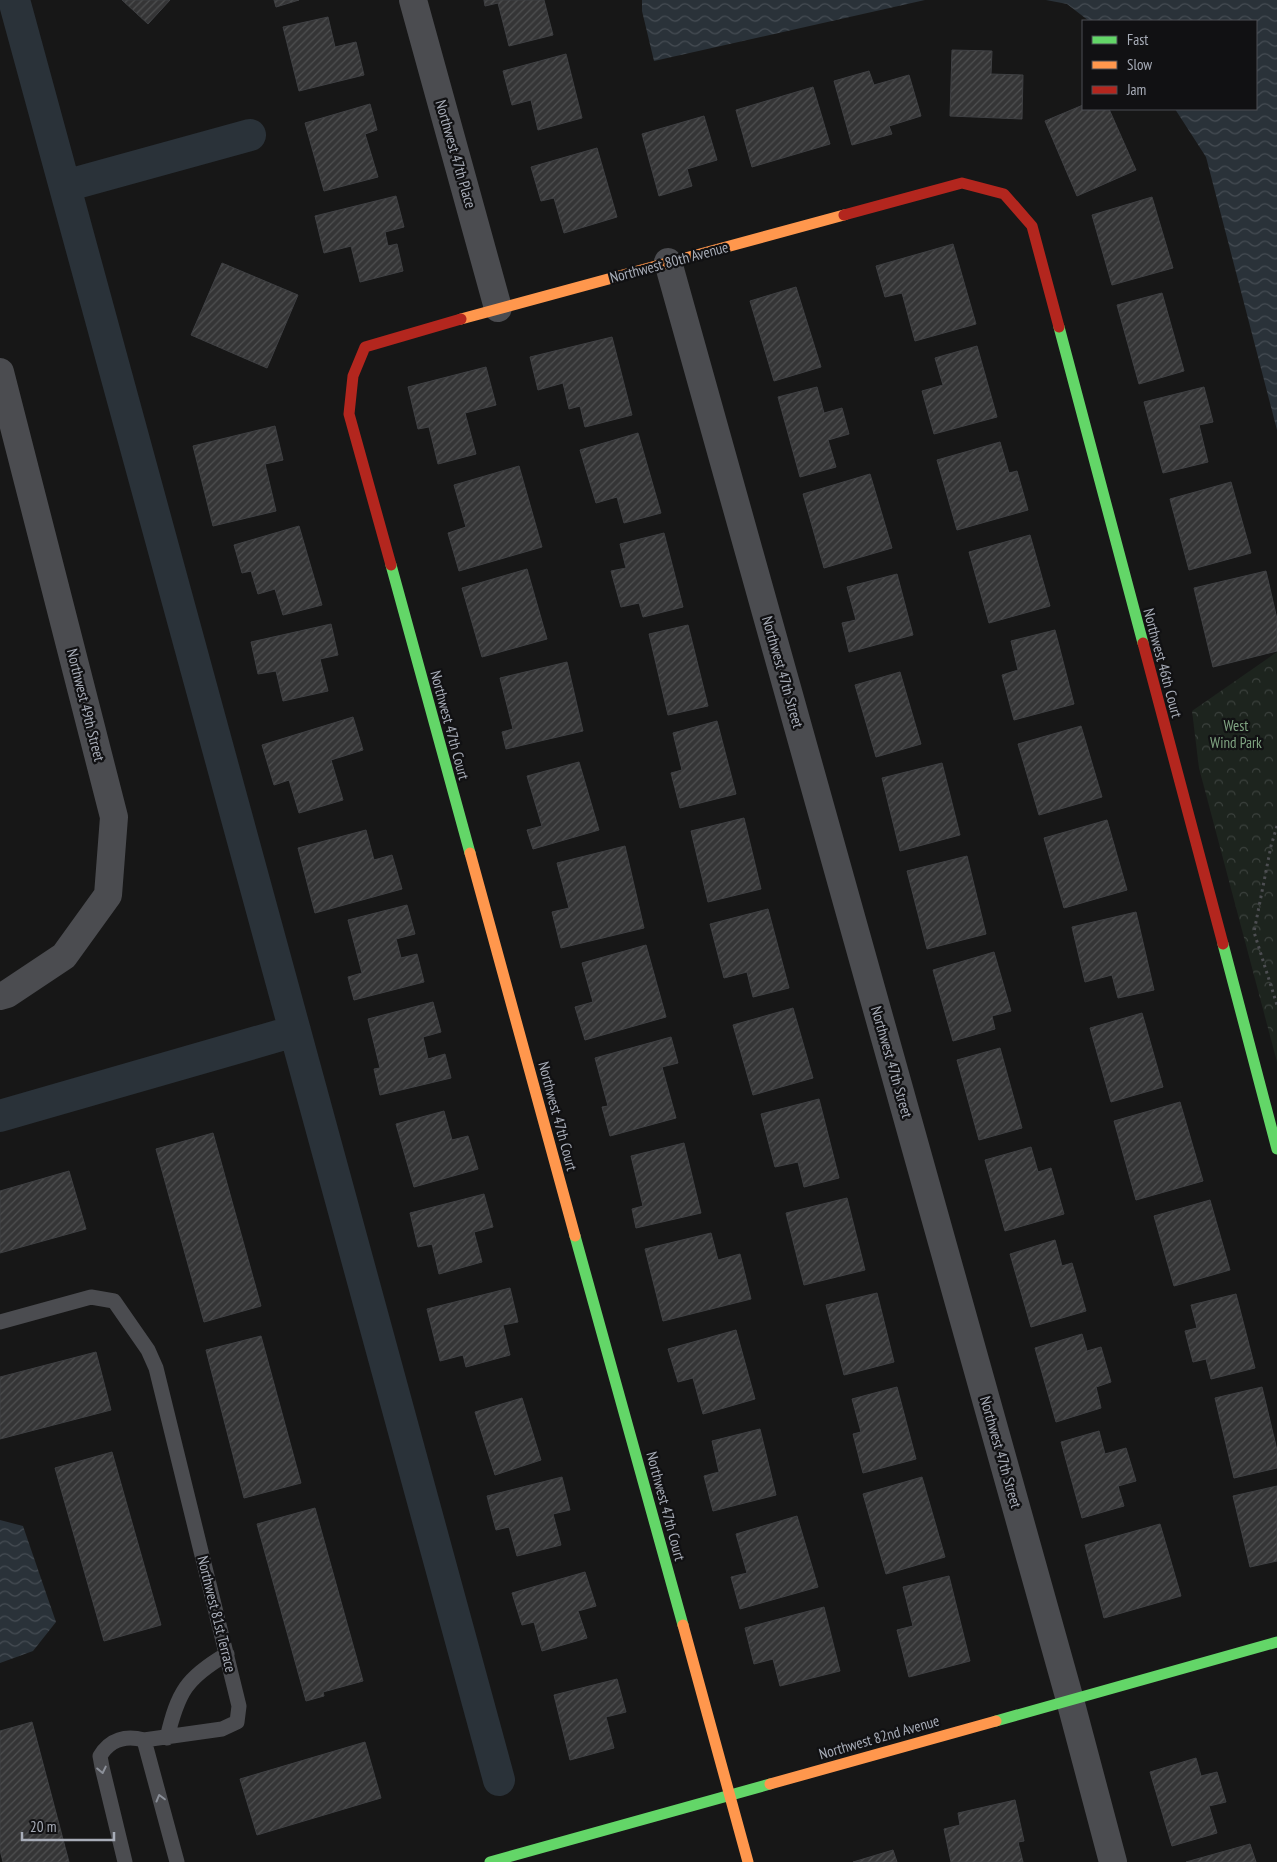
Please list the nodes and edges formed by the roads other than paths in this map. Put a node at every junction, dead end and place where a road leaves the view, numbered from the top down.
1 (413, 0) edge
2 (1004, 194) joint
3 (668, 262) junction
4 (498, 308) junction
5 (0, 372) edge
6 (353, 376) joint
7 (0, 996) edge
8 (1277, 1149) edge
9 (0, 1322) edge
10 (1277, 1642) edge
11 (226, 1654) junction
12 (1070, 1700) junction
13 (167, 1738) junction
14 (144, 1740) junction
15 (730, 1794) junction
16 (126, 1862) edge
17 (178, 1862) edge
18 (490, 1862) edge
19 (748, 1862) edge
20 (1114, 1862) edge

1 - 4 street, Northwest 47th Place
2 - 3 street, Northwest 80th Avenue
2 - 8 street, Northwest 46th Court
3 - 4 street, Northwest 80th Avenue
3 - 12 street, Northwest 47th Street
4 - 6 street, Northwest 80th Avenue
5 - 7 street, Northwest 49th Street
6 - 15 street, Northwest 47th Court
9 - 11 lane, Northwest 81st Terrace
10 - 12 street, Northwest 82nd Avenue
11 - 13 lane
11 - 13 lane, Northwest 81st Terrace
12 - 15 street, Northwest 82nd Avenue
12 - 20 street, Northwest 47th Street
13 - 14 lane, Northwest 81st Terrace
14 -> 16 lane, Northwest 81st Terrace
17 -> 14 lane
15 - 18 street, Northwest 82nd Avenue
15 - 19 street, Northwest 47th Court

